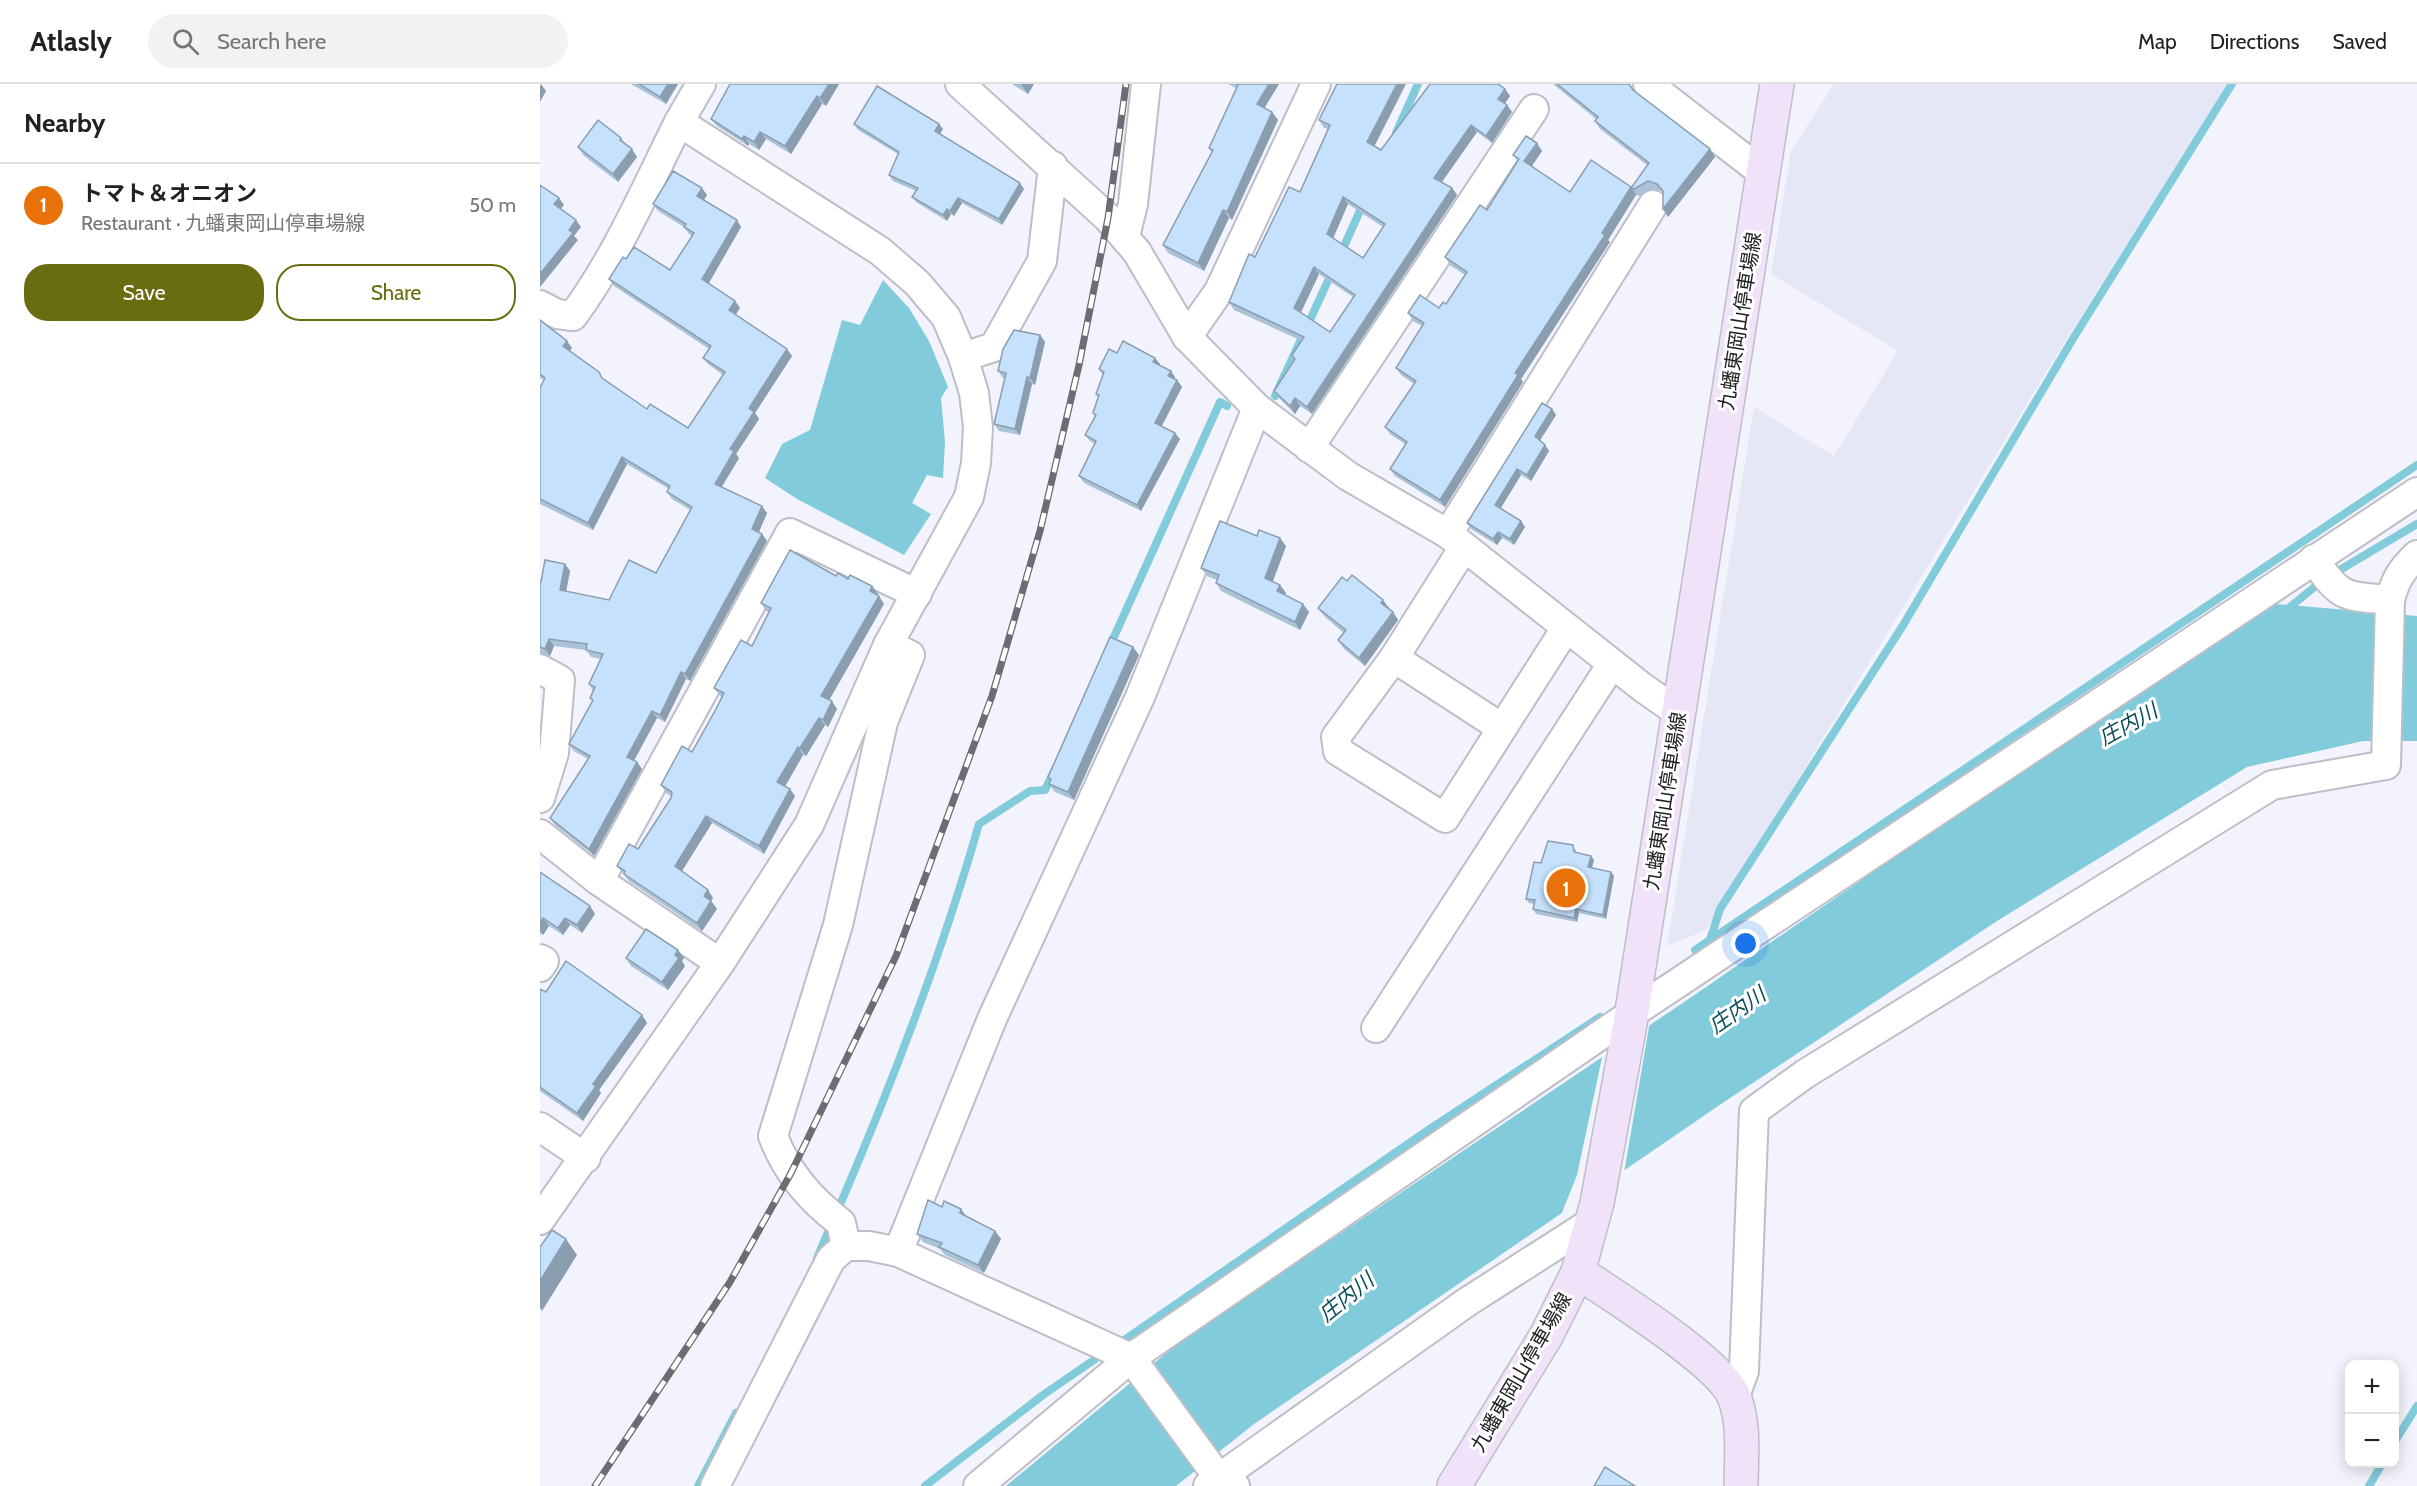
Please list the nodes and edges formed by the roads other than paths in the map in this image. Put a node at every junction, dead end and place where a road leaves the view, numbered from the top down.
1 (701, 84) edge
2 (960, 84) edge
3 (1146, 84) edge
4 (1316, 84) edge
5 (1648, 84) edge
6 (1777, 84) edge
7 (1534, 109) dead end
8 (679, 122) junction
9 (1053, 166) junction
10 (1763, 173) junction
11 (1653, 205) dead end
12 (1125, 237) junction
13 (540, 305) edge
14 (1187, 337) junction
15 (963, 357) junction
16 (1257, 408) junction
17 (1309, 448) junction
18 (2417, 492) edge
19 (1456, 540) junction
20 (2417, 555) edge
21 (2316, 562) junction
22 (917, 594) junction
23 (2389, 605) junction
24 (1566, 628) junction
25 (888, 645) junction
26 (1394, 658) junction
27 (1612, 664) junction
28 (540, 669) edge
29 (1679, 713) junction
30 (1502, 728) junction
31 (540, 798) edge
32 (540, 834) edge
33 (599, 881) junction
34 (540, 959) edge
35 (720, 963) junction
36 (540, 967) edge
37 (1631, 1019) junction
38 (1376, 1029) dead end
39 (540, 1127) edge
40 (586, 1158) junction
41 (1594, 1212) junction
42 (540, 1220) edge
43 (846, 1246) junction
44 (898, 1252) junction
45 (1578, 1272) junction
46 (1122, 1355) junction
47 (1735, 1396) junction
48 (1219, 1480) edge
49 (715, 1486) edge
50 (978, 1486) edge
51 (1454, 1486) edge
52 (1741, 1486) edge

1 - 8 street
2 - 9 street
3 - 12 street
4 - 14 street
5 - 10 street
6 - 10 main road, 九蟠東岡山停車場線
7 - 17 street
8 - 13 street
8 - 15 street
9 - 12 street
9 - 15 street
10 - 29 main road, 九蟠東岡山停車場線
11 - 19 street
12 - 14 street
14 - 16 street
15 - 22 street
16 - 17 street
16 - 44 street
17 - 19 street
18 - 21 street
19 - 24 street
19 - 26 street
20 - 23 street
21 - 23 street
21 - 37 street
22 - 25 street
22 - 33 street
23 - 47 street
24 - 27 street
24 - 30 street
25 - 35 street
25 - 43 street
26 - 30 street
26 - 30 street
27 - 29 street
27 - 38 street
28 - 31 street
29 - 37 main road, 九蟠東岡山停車場線
32 - 33 street
33 - 35 street
34 - 36 street
35 - 40 street
37 - 41 main road, 九蟠東岡山停車場線
37 - 46 street
39 - 40 street
40 - 42 street
41 - 45 main road, 九蟠東岡山停車場線
41 - 48 street
43 - 44 street
43 - 49 street
44 - 46 street
45 - 47 main road
45 - 51 main road, 九蟠東岡山停車場線
46 - 48 street
46 - 50 street
47 - 52 main road

